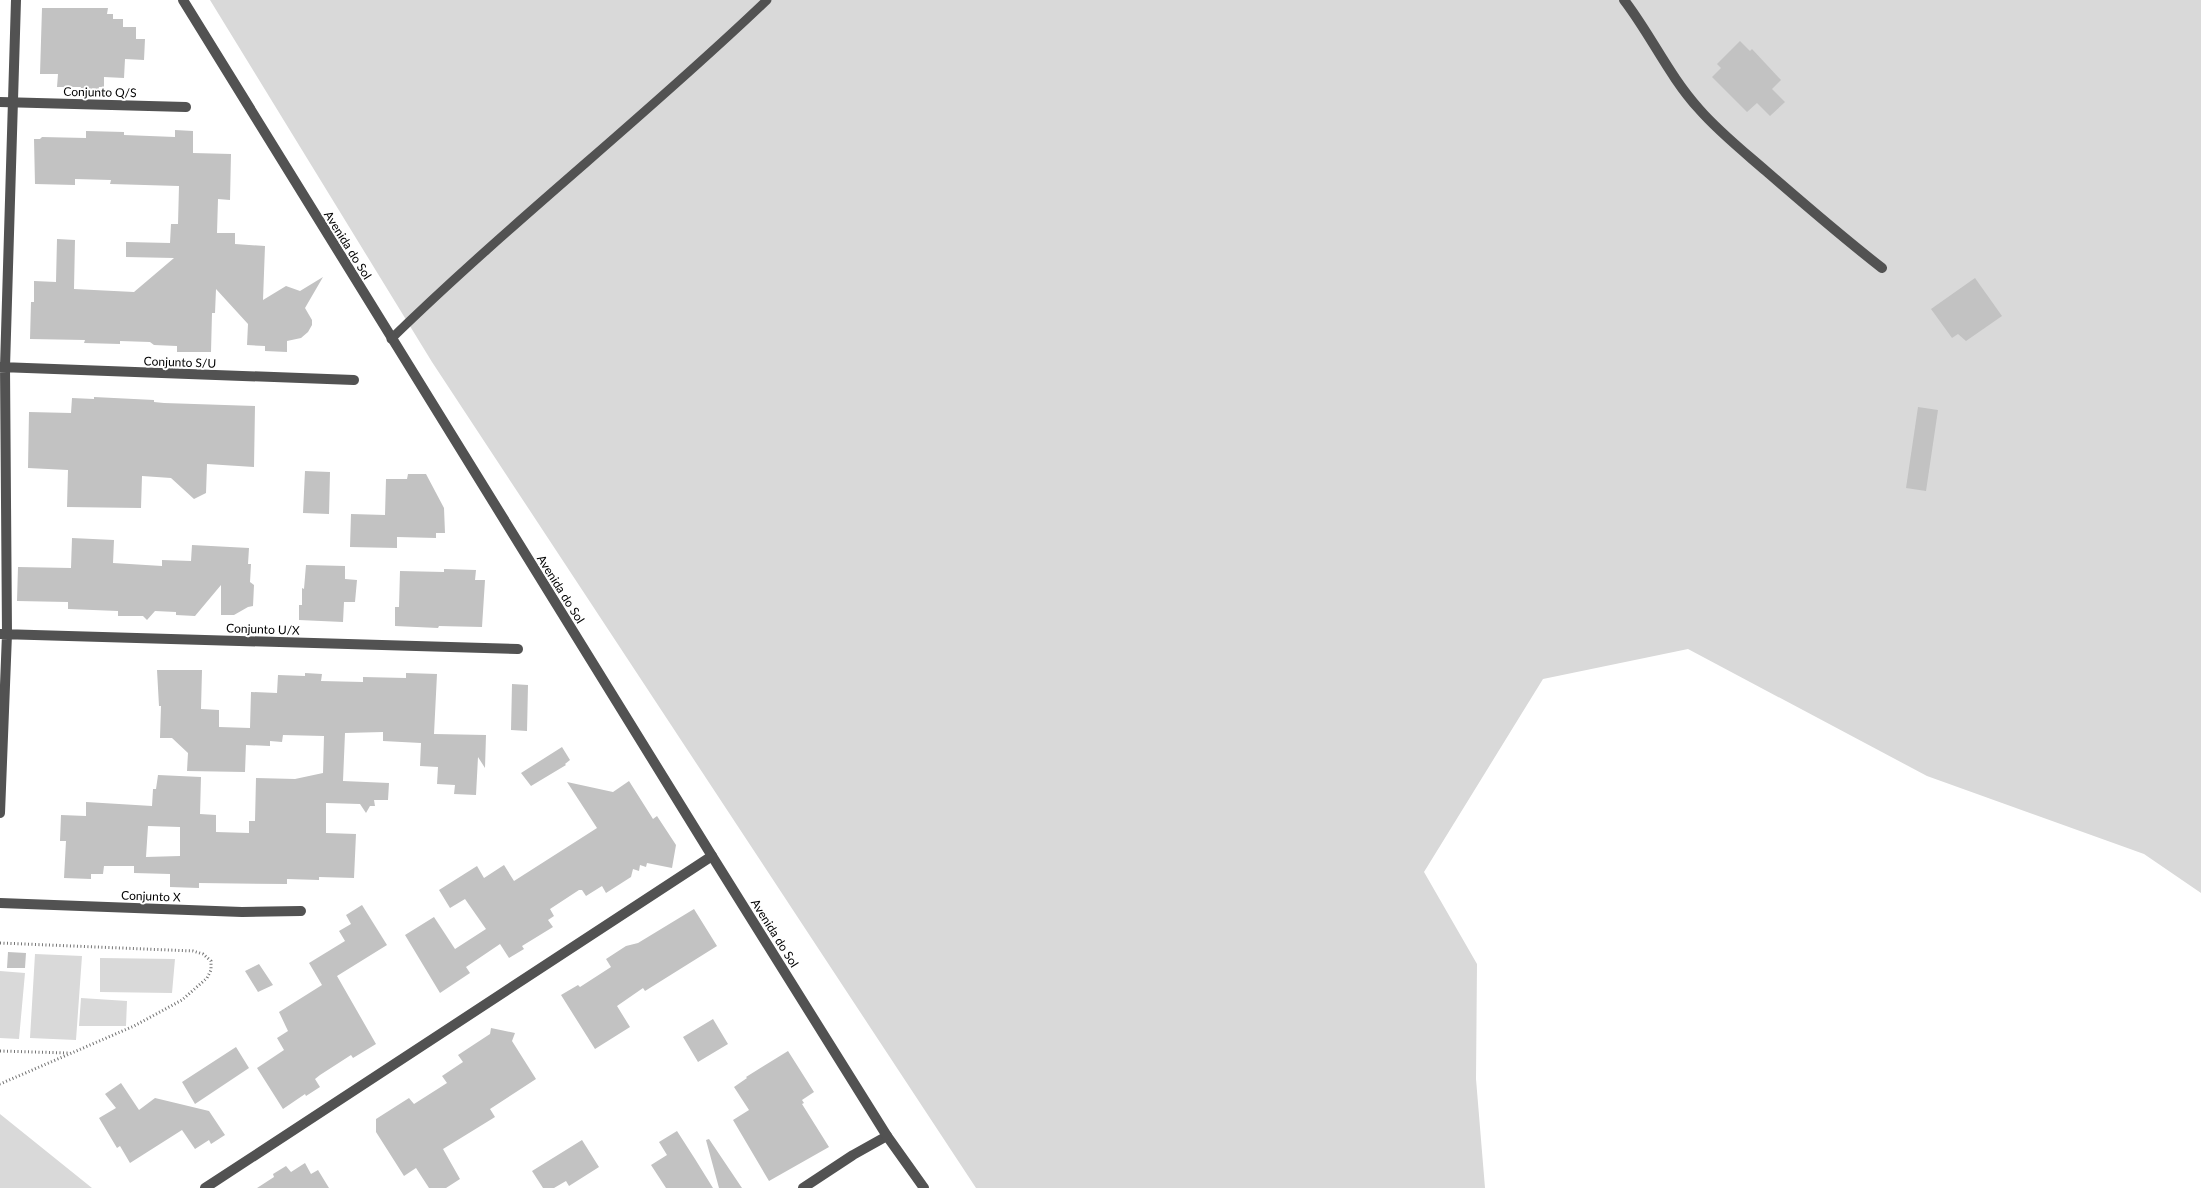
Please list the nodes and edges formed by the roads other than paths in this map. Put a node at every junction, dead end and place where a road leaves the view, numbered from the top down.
1 (16, 0) edge
2 (183, 0) edge
3 (767, 0) edge
4 (1624, 0) edge
5 (0, 102) edge
6 (13, 103) junction
7 (186, 107) dead end
8 (1882, 268) dead end
9 (391, 339) junction
10 (2, 367) edge
11 (354, 380) dead end
12 (4, 634) edge
13 (518, 649) dead end
14 (0, 813) edge
15 (712, 856) junction
16 (0, 903) edge
17 (301, 911) dead end
18 (887, 1136) junction
19 (206, 1188) edge
20 (803, 1188) edge
21 (924, 1188) edge

1 - 6 street
2 - 9 street, Avenida do Sol
3 - 9 lane
4 - 8 street
5 - 6 street, Conjunto Q/S
6 - 7 street, Conjunto Q/S
6 - 10 street
9 - 15 street, Avenida do Sol
10 - 11 street, Conjunto S/U
10 - 12 street
12 - 13 street, Conjunto U/X
12 - 14 street
15 - 18 street, Avenida do Sol
15 - 19 street
16 - 17 street, Conjunto X
18 - 20 street
18 - 21 street, Avenida do Sol

